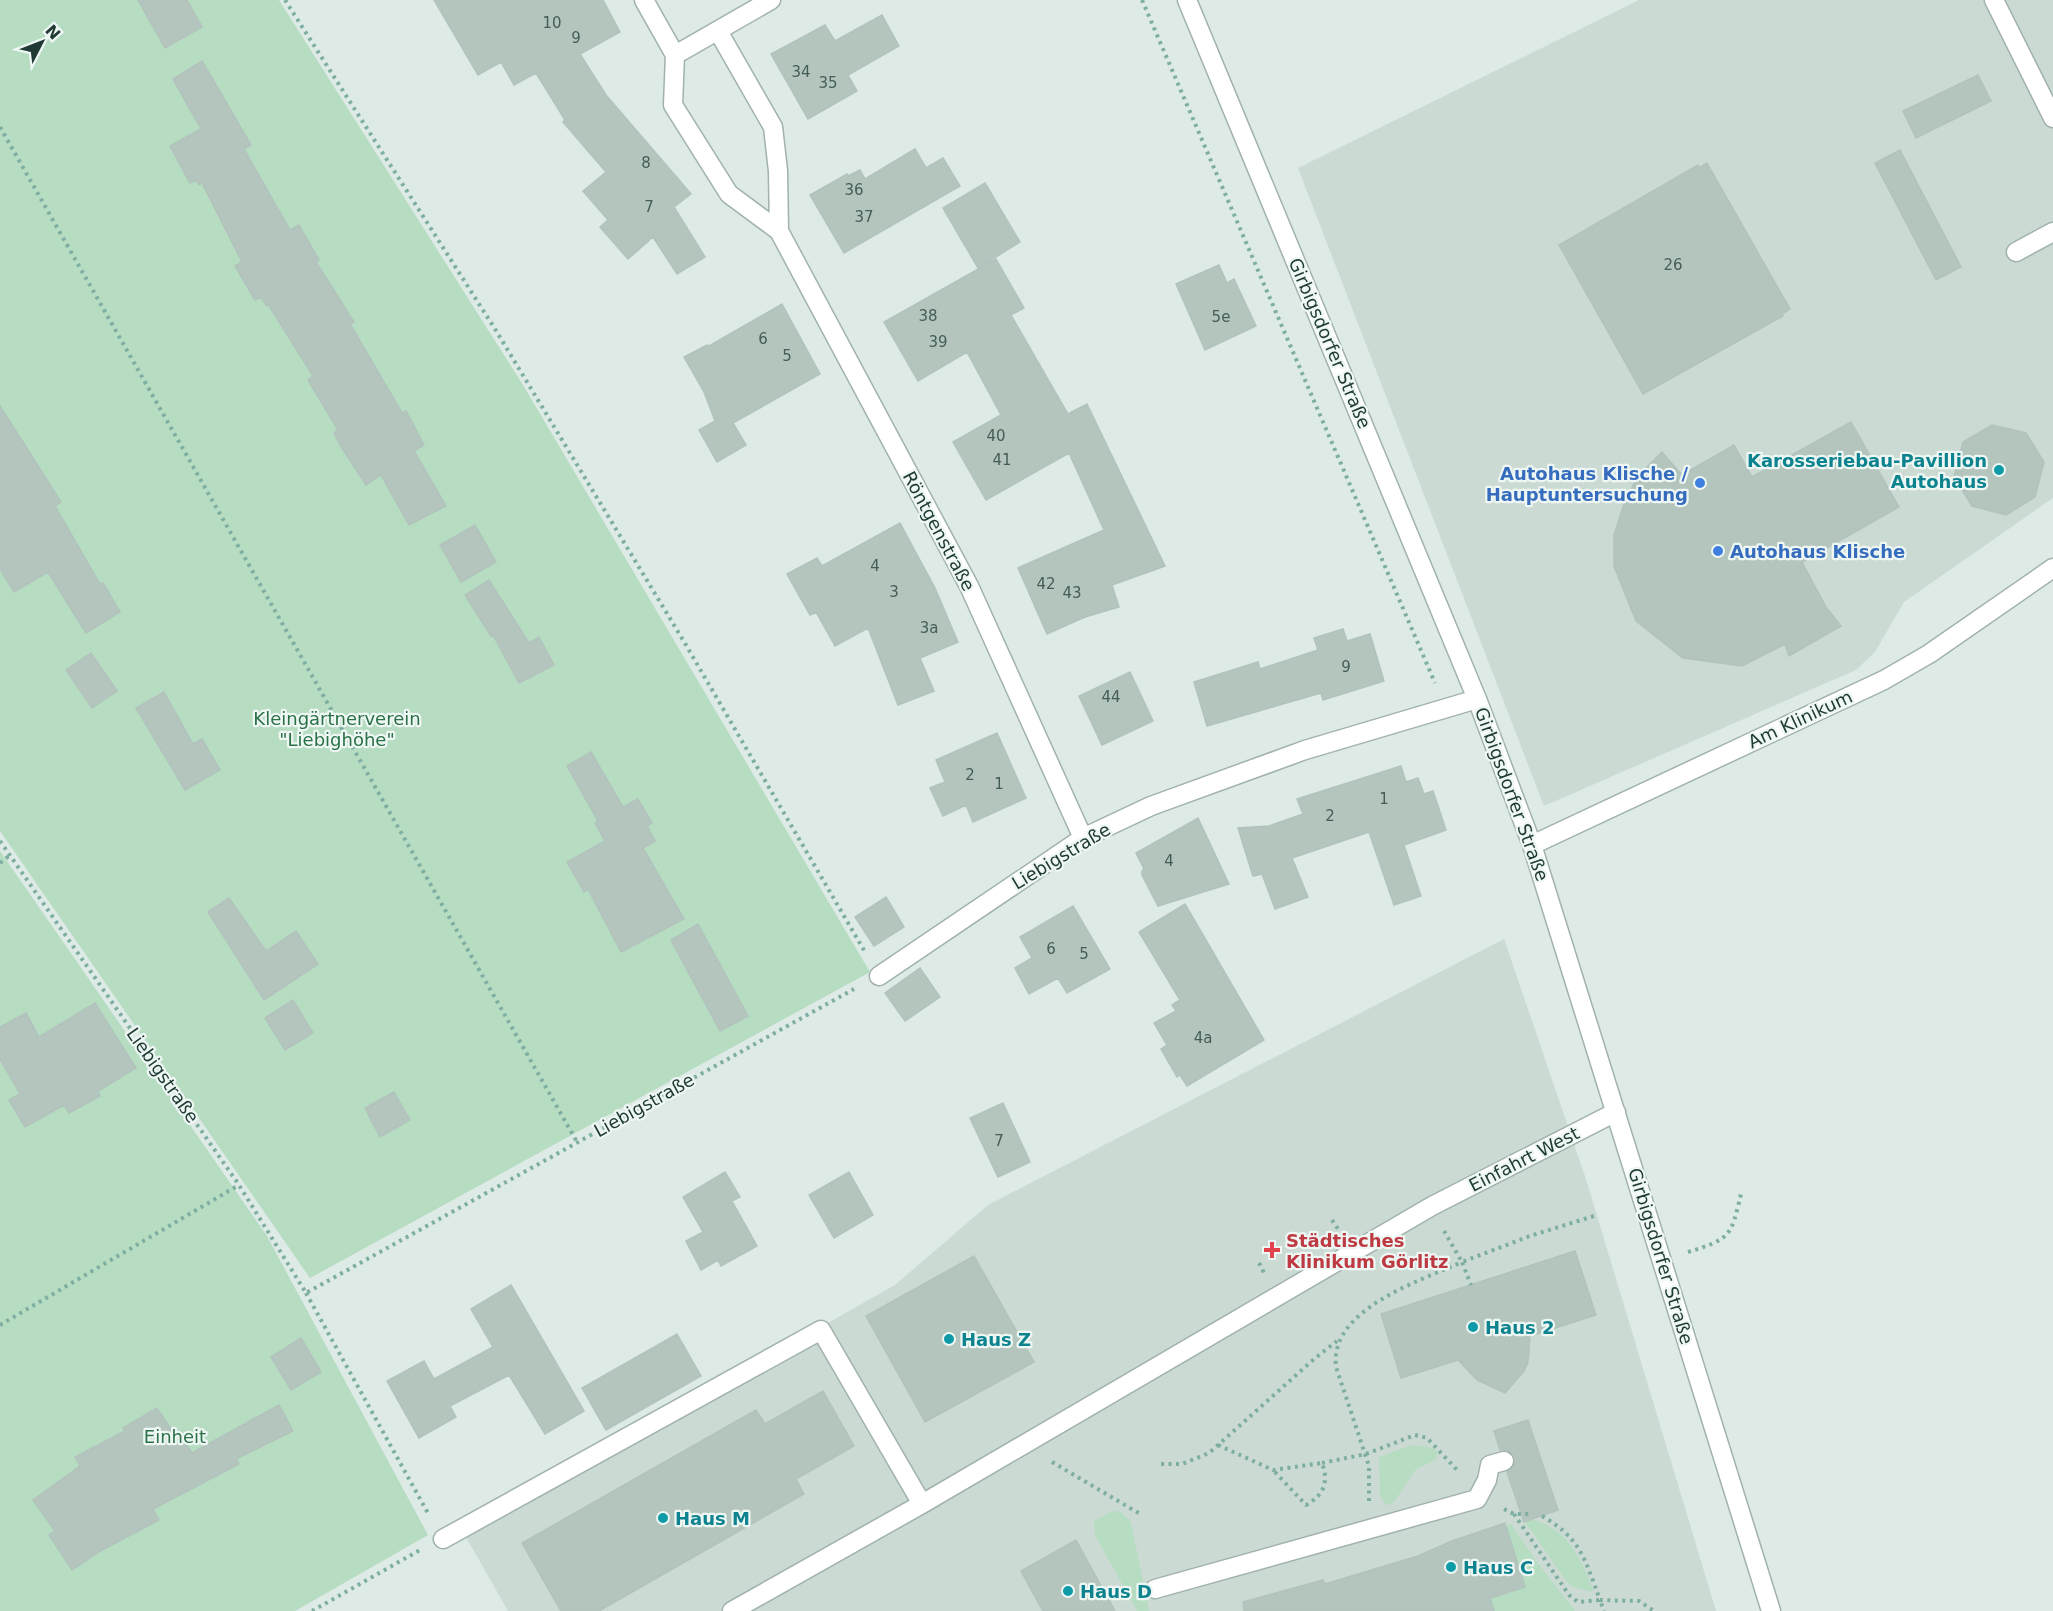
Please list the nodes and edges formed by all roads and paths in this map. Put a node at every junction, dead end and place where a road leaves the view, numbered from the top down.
1 (285, 0) edge
2 (644, 0) edge
3 (771, 0) edge
4 (1142, 0) edge
5 (1187, 0) edge
6 (1994, 0) edge
7 (718, 31) junction
8 (675, 55) junction
9 (2053, 118) edge
10 (0, 127) edge
11 (779, 231) junction
12 (2053, 232) edge
13 (2016, 252) dead end
14 (2053, 568) edge
15 (1478, 699) junction
16 (1446, 708) junction
17 (1083, 838) junction
18 (0, 841) edge
19 (1532, 844) junction
20 (9, 855) junction
21 (0, 863) edge
22 (879, 976) junction
23 (1616, 1112) junction
24 (577, 1142) junction
25 (239, 1185) junction
26 (1742, 1194) dead end
27 (1597, 1215) dead end
28 (1440, 1226) dead end
29 (1662, 1260) junction
30 (1462, 1262) junction
31 (1471, 1285) dead end
32 (306, 1293) junction
33 (0, 1325) edge
34 (1338, 1341) junction
35 (1218, 1445) junction
36 (1366, 1454) junction
37 (1446, 1457) dead end
38 (1503, 1461) dead end
39 (1322, 1463) junction
40 (1056, 1464) dead end
41 (1161, 1464) dead end
42 (1273, 1470) junction
43 (922, 1504) junction
44 (1529, 1514) dead end
45 (1142, 1515) dead end
46 (1542, 1516) dead end
47 (1357, 1533) junction
48 (443, 1539) junction
49 (1155, 1589) dead end
50 (1600, 1600) junction
51 (312, 1611) edge
52 (732, 1611) edge
53 (1604, 1611) edge
54 (1654, 1611) edge
55 (1771, 1611) edge

1 - 22 path
2 - 8 street
3 - 7 street
4 - 16 path
5 - 15 street, Girbigsdorfer Straße
6 - 9 street
7 - 8 street
7 - 11 street, Röntgenstraße
8 - 11 street, Röntgenstraße
10 - 24 path
11 - 17 street, Röntgenstraße
12 - 13 street
14 - 19 street, Am Klinikum
15 - 16 street, Liebigstraße
15 - 19 street, Girbigsdorfer Straße
16 - 17 street, Liebigstraße
17 - 22 street, Liebigstraße
18 - 20 path, Liebigstraße
19 - 23 street, Girbigsdorfer Straße
20 - 21 path
20 - 25 path, Liebigstraße
22 - 24 path, Liebigstraße
23 - 29 street, Girbigsdorfer Straße
23 - 43 street, Einfahrt West
24 - 32 path, Liebigstraße
25 - 32 path, Liebigstraße
25 - 33 path
26 - 29 path
27 - 30 path
28 - 30 path
29 - 55 street, Girbigsdorfer Straße
30 - 31 path
30 - 34 path
32 - 48 path
34 - 35 path
34 - 36 path
35 - 41 path
35 - 42 path
36 - 37 path
36 - 39 path
36 - 47 path
38 - 47 street
39 - 42 path
39 - 42 path
40 - 45 path
43 - 48 street
43 - 52 street, Einfahrt West
44 - 50 path
46 - 50 path
47 - 49 street
48 - 51 path
50 - 53 path
50 - 54 path

